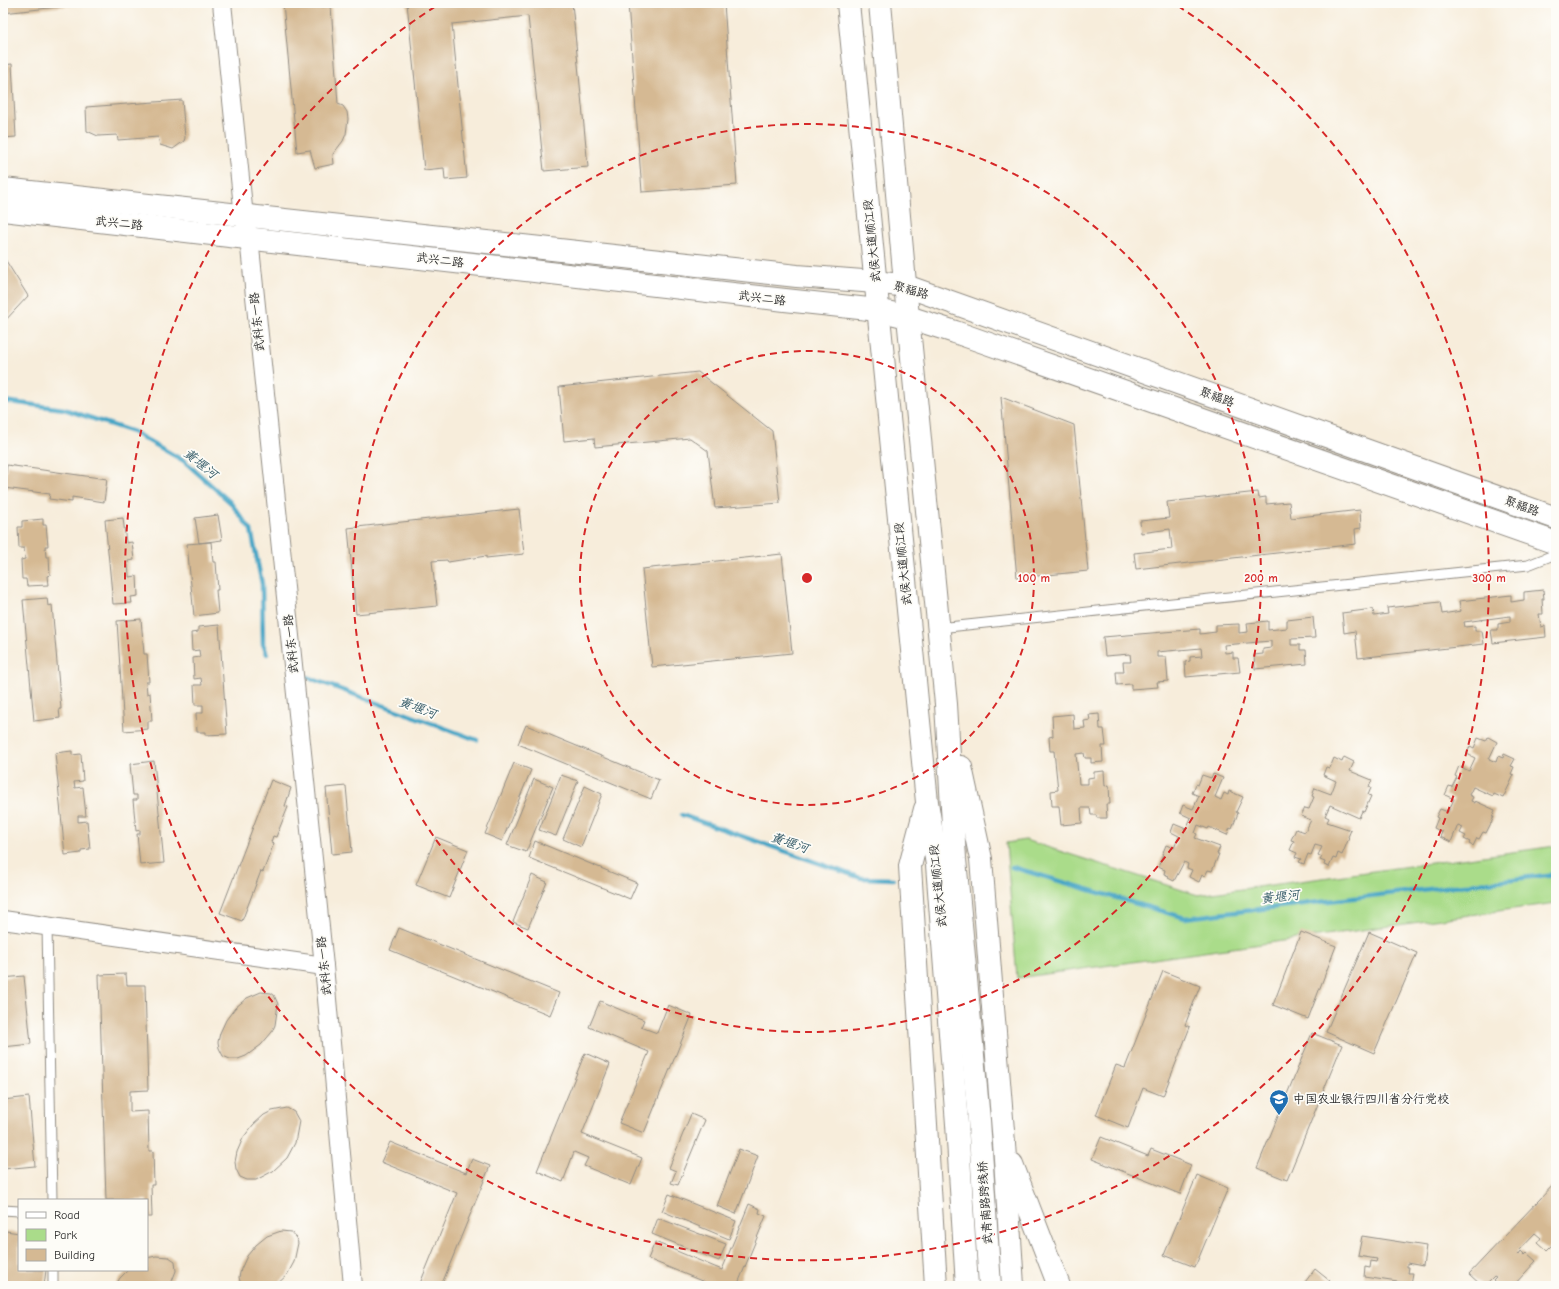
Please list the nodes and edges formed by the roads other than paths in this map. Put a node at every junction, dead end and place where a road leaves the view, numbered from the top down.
1 (222, 3) edge
2 (848, 3) edge
3 (880, 3) edge
4 (890, 110) junction
5 (860, 116) junction
6 (3, 189) edge
7 (3, 210) edge
8 (244, 217) junction
9 (249, 238) junction
10 (876, 282) junction
11 (906, 286) junction
12 (878, 310) junction
13 (908, 317) junction
14 (1556, 518) edge
15 (1556, 543) edge
16 (1556, 554) edge
17 (939, 628) junction
18 (946, 704) junction
19 (927, 802) junction
20 (3, 920) edge
21 (47, 926) junction
22 (324, 966) junction
23 (979, 1120) joint
24 (957, 1124) joint
25 (1004, 1143) junction
26 (52, 1199) edge
27 (3, 1210) edge
28 (18, 1211) edge
29 (53, 1271) edge
30 (53, 1286) edge
31 (353, 1286) edge
32 (936, 1286) edge
33 (967, 1286) edge
34 (990, 1286) edge
35 (1013, 1286) edge
36 (1059, 1286) edge

1 - 8 street, 武科东一路
2 - 5 main road, 武侯大道顺江段
3 - 4 main road, 武侯大道顺江段
4 - 5 main road
4 - 11 main road, 武侯大道顺江段
5 - 10 main road, 武侯大道顺江段
6 - 8 main road, 聚福路
7 - 9 main road, 武兴二路
8 - 9 street, 武科东一路
8 - 10 main road, 聚福路
9 - 12 main road, 武兴二路
9 - 22 street, 武科东一路
10 - 11 main road, 聚福路
10 - 12 main road, 武侯大道顺江段
11 - 13 main road, 武侯大道顺江段
11 - 14 main road, 聚福路
12 - 13 main road, 武兴二路
12 - 19 main road, 武侯大道顺江段
13 - 15 main road, 武兴二路
13 - 17 main road, 武侯大道顺江段
16 - 17 lane
17 - 18 main road, 武侯大道顺江段
18 - 23 main road, 武侯大道顺江段
18 - 25 main road
19 - 24 main road, 武侯大道顺江段
19 - 32 main road
20 - 21 street
21 - 22 street
21 - 26 lane
22 - 31 street, 武科东一路
23 - 34 main road, 武青南路跨线桥
24 - 33 main road, 武青南路跨线桥
25 - 35 main road
25 - 36 main road
27 - 28 lane
29 - 30 lane

